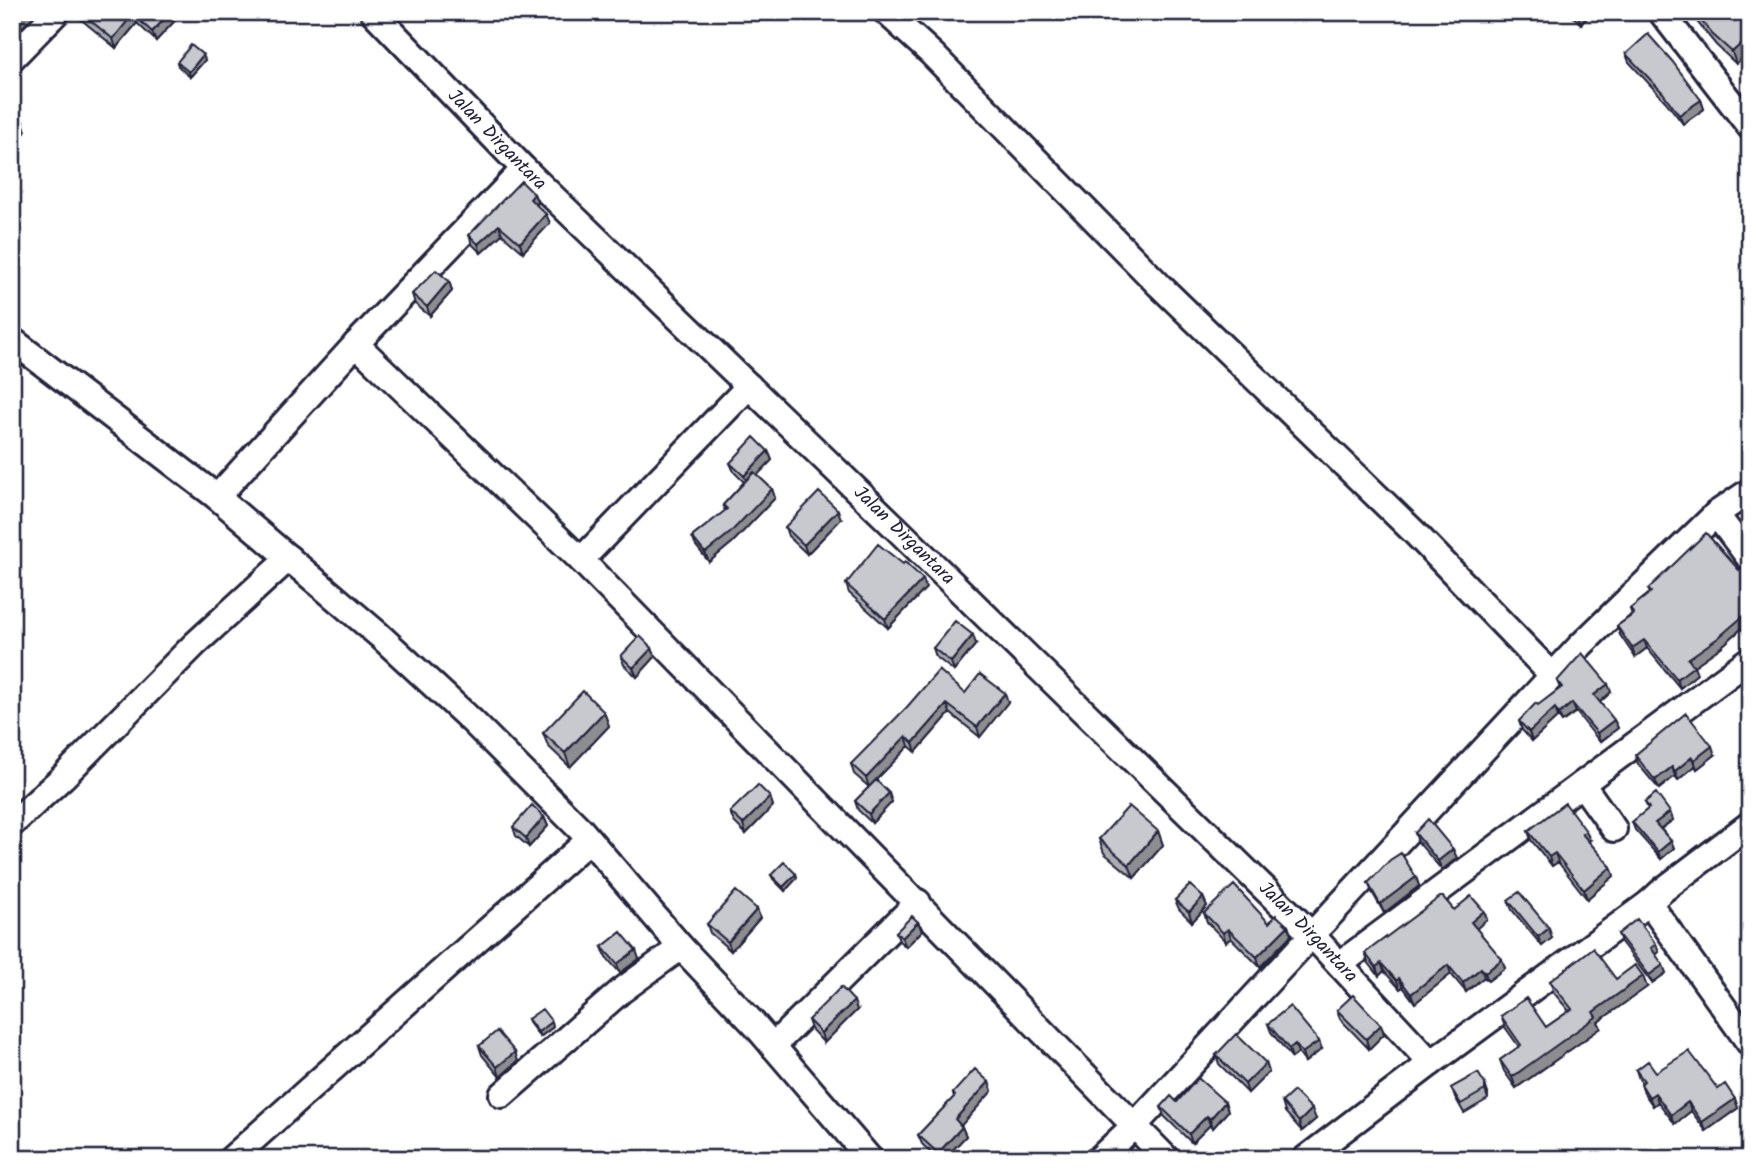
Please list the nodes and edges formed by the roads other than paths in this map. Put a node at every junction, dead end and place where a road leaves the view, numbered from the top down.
1 (57, 12) edge
2 (373, 12) edge
3 (886, 12) edge
4 (1661, 12) edge
5 (12, 58) edge
6 (1750, 127) edge
7 (524, 169) junction
8 (12, 340) edge
9 (356, 344) junction
10 (749, 386) junction
11 (1750, 492) edge
12 (217, 497) junction
13 (1716, 514) junction
14 (289, 558) junction
15 (1750, 559) edge
16 (581, 560) junction
17 (1750, 659) edge
18 (1553, 676) junction
19 (1582, 784) junction
20 (12, 824) edge
21 (1750, 824) edge
22 (1614, 829) dead end
23 (589, 840) junction
24 (918, 902) junction
25 (1649, 903) junction
26 (1312, 935) junction
27 (681, 947) junction
28 (1340, 964) junction
29 (1750, 1044) edge
30 (773, 1046) junction
31 (1431, 1063) junction
32 (502, 1095) dead end
33 (1135, 1125) junction
34 (1313, 1156) edge
35 (231, 1159) edge
36 (870, 1159) edge
37 (1099, 1159) edge
38 (1167, 1159) edge

1 - 5 street
2 - 7 street, Jalan Dirgantara
3 - 18 street
4 - 6 street
7 - 9 street
7 - 10 street, Jalan Dirgantara
8 - 12 street
9 - 12 street
9 - 16 street
10 - 16 street
10 - 26 street, Jalan Dirgantara
11 - 13 street
12 - 14 street
13 - 15 street
13 - 18 street
14 - 20 street
14 - 23 street
16 - 24 street
17 - 19 street
18 - 26 street
19 - 22 street
19 - 28 street
21 - 25 street
23 - 27 street
23 - 35 street
24 - 30 street
24 - 33 street
25 - 29 street
25 - 31 street
26 - 28 street, Jalan Dirgantara
26 - 33 street
27 - 30 street
27 - 32 street
28 - 31 street, Jalan Dirgantara
30 - 36 street
31 - 34 street
33 - 37 street
33 - 38 street

